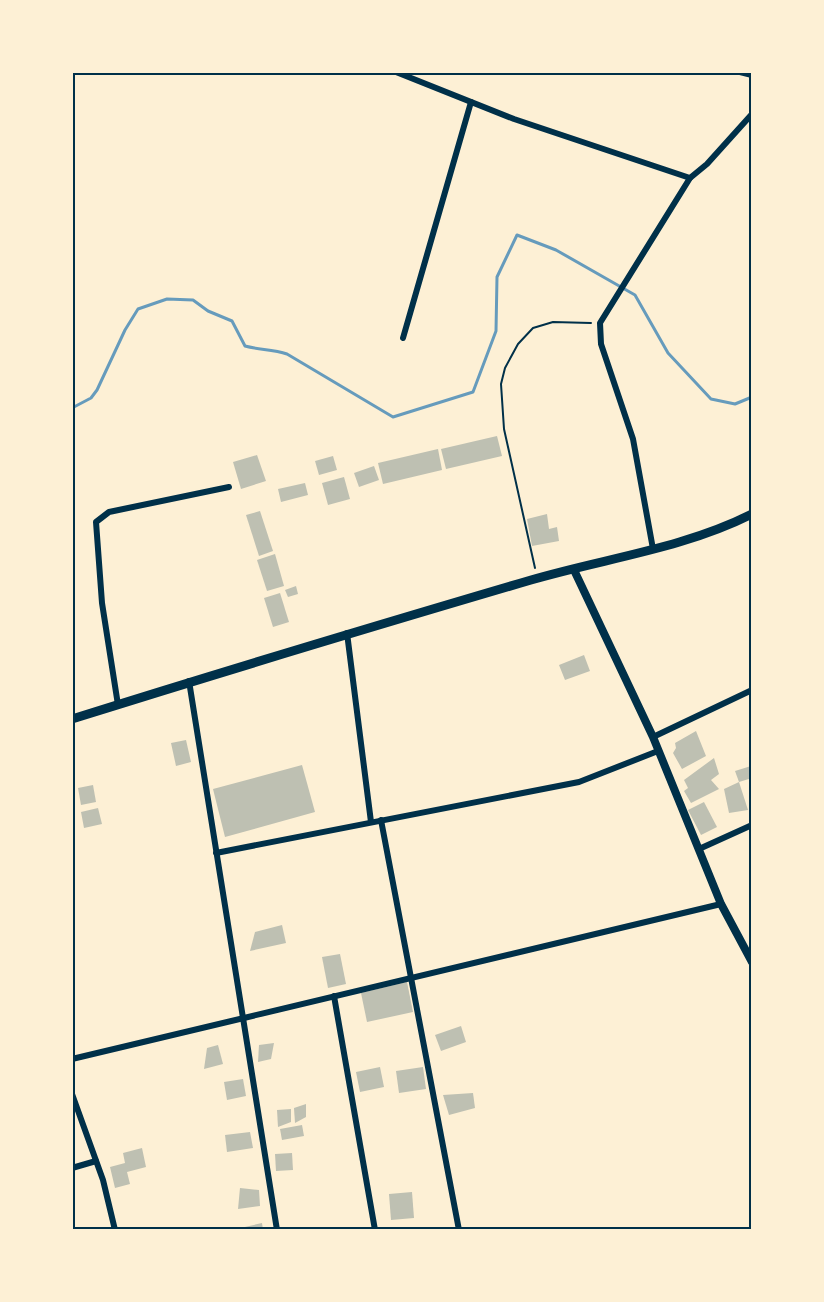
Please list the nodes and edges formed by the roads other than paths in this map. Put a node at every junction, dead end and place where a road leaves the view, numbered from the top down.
1 (396, 72) edge
2 (740, 72) edge
3 (752, 75) edge
4 (471, 102) junction
5 (752, 114) edge
6 (690, 178) junction
7 (403, 338) dead end
8 (229, 487) dead end
9 (752, 514) edge
10 (653, 549) junction
11 (574, 570) junction
12 (347, 633) junction
13 (189, 681) junction
14 (752, 690) edge
15 (118, 705) junction
16 (72, 719) edge
17 (653, 737) junction
18 (658, 751) junction
19 (381, 820) junction
20 (371, 822) junction
21 (752, 825) edge
22 (699, 849) junction
23 (216, 853) junction
24 (721, 904) junction
25 (752, 962) edge
26 (412, 976) junction
27 (334, 996) junction
28 (242, 1017) junction
29 (72, 1059) edge
30 (72, 1094) edge
31 (96, 1161) junction
32 (72, 1168) edge
33 (115, 1230) edge
34 (277, 1230) edge
35 (375, 1230) edge
36 (459, 1230) edge

1 - 4 street
2 - 3 street
4 - 6 street
4 - 7 street
5 - 6 street
6 - 10 street
8 - 15 street
9 - 10 main road
10 - 11 main road
11 - 12 main road
11 - 17 street
12 - 13 main road
12 - 20 street
13 - 15 main road
13 - 23 street
14 - 17 street
15 - 16 main road
17 - 18 street
18 - 19 street
18 - 22 street
19 - 20 street
19 - 26 street
20 - 23 street
21 - 22 street
22 - 24 street
23 - 28 street
24 - 25 street
24 - 26 street
26 - 27 street
26 - 36 street
27 - 28 street
27 - 35 street
28 - 29 street
28 - 34 street
30 - 31 street
31 - 32 street
31 - 33 street

